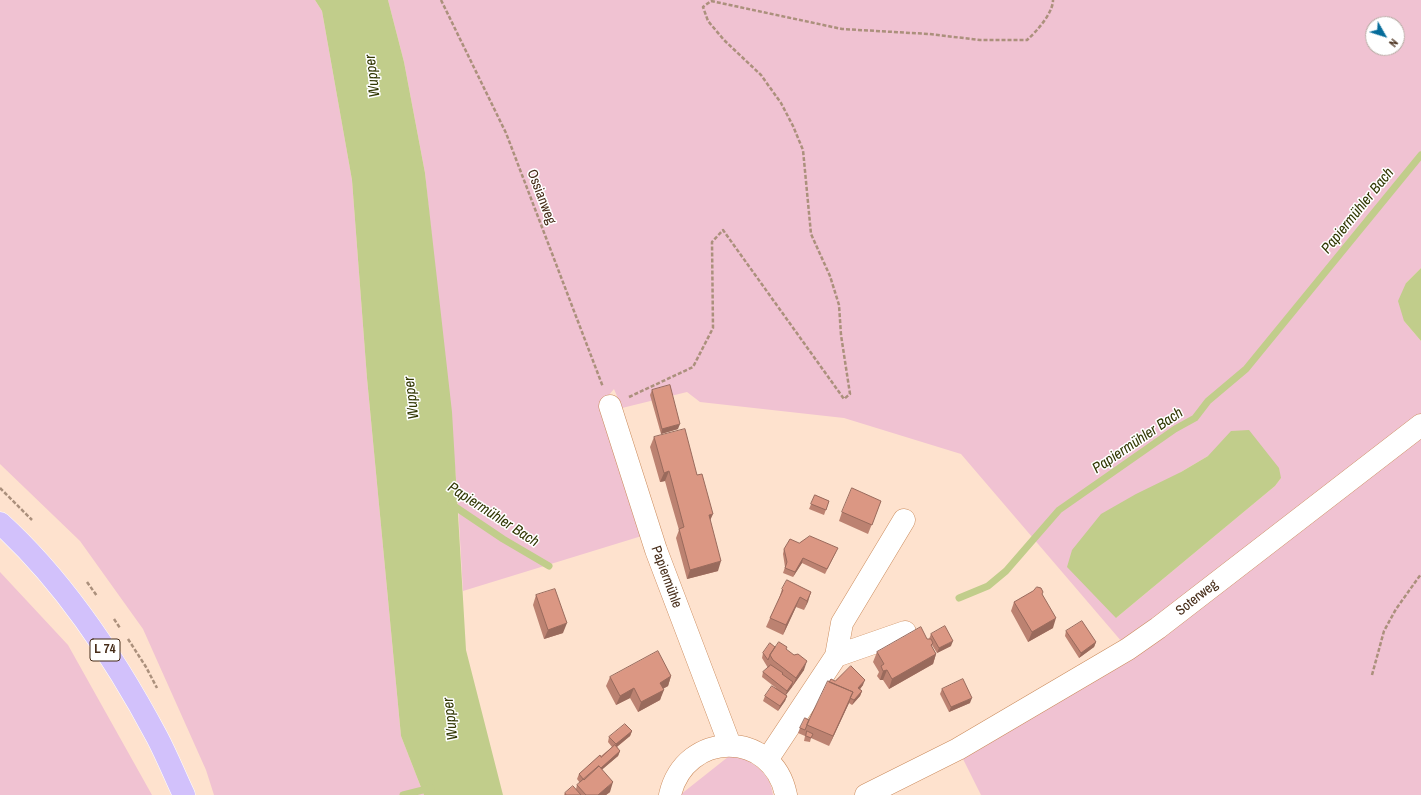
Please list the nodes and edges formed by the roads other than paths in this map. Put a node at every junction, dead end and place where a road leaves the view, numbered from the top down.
1 (610, 406) road end
2 (1421, 425) edge
3 (904, 520) dead end
4 (0, 523) edge
5 (905, 632) dead end
6 (836, 656) junction
7 (730, 745) junction
8 (767, 760) junction
9 (184, 795) edge
10 (670, 795) edge
11 (786, 795) edge
12 (866, 795) edge

1 - 7 street, Papiermühle
2 - 12 street, Soterweg
3 - 6 street
4 - 9 main road, L 74
5 - 6 street
6 - 8 street
7 - 8 street
7 - 10 street
8 - 11 street

